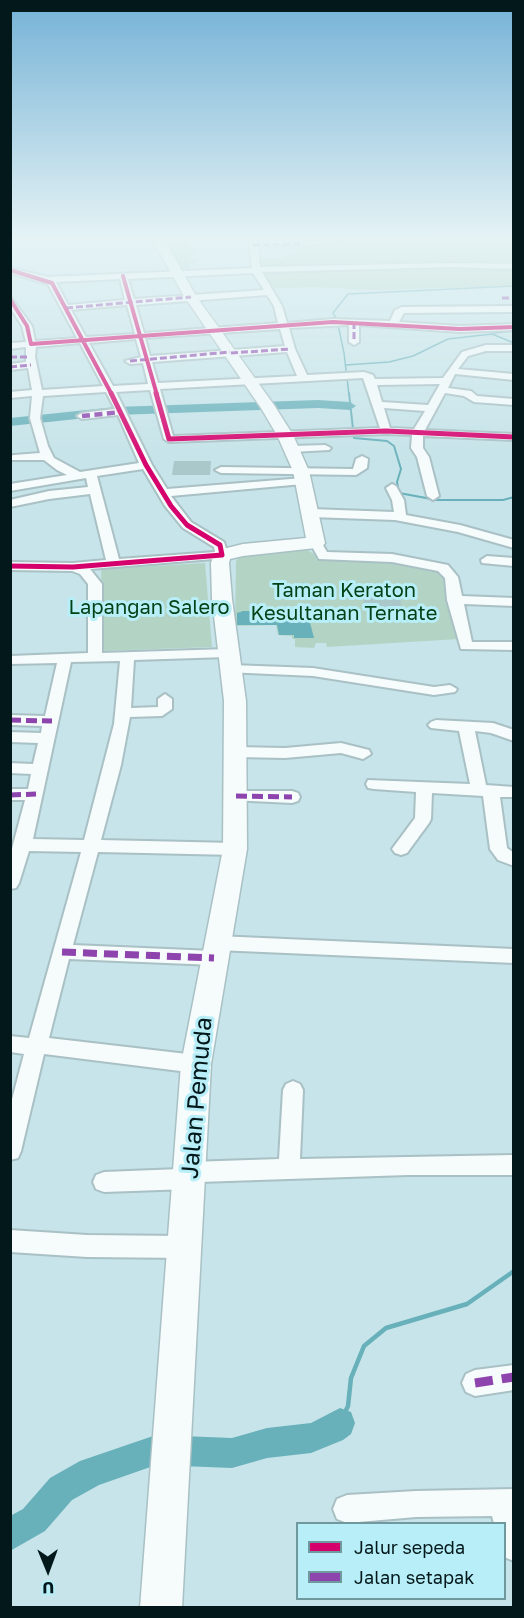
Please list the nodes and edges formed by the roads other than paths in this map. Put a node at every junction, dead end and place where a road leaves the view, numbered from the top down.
1 (20, 315) edge
2 (70, 315) edge
3 (134, 315) edge
4 (203, 315) edge
5 (280, 315) edge
6 (398, 315) edge
7 (354, 322) junction
8 (25, 323) junction
9 (394, 323) junction
10 (10, 324) edge
11 (282, 325) junction
12 (513, 327) edge
13 (214, 330) junction
14 (140, 335) junction
15 (84, 339) junction
16 (354, 342) dead end
17 (31, 344) junction
18 (10, 346) edge
19 (513, 348) edge
20 (290, 349) junction
21 (231, 353) junction
22 (10, 357) edge
23 (147, 360) junction
24 (31, 361) junction
25 (130, 361) dead end
26 (10, 367) edge
27 (513, 377) edge
28 (303, 378) junction
29 (250, 381) junction
30 (447, 381) junction
31 (370, 382) junction
32 (154, 387) junction
33 (108, 389) junction
34 (38, 393) junction
35 (10, 395) edge
36 (513, 402) edge
37 (379, 405) junction
38 (432, 408) junction
39 (121, 411) junction
40 (82, 416) dead end
41 (386, 431) junction
42 (418, 432) junction
43 (513, 437) edge
44 (289, 442) junction
45 (325, 448) dead end
46 (48, 456) junction
47 (14, 458) dead end
48 (362, 459) dead end
49 (146, 465) junction
50 (221, 470) dead end
51 (85, 475) junction
52 (302, 476) junction
53 (10, 488) edge
54 (392, 488) dead end
55 (96, 490) junction
56 (163, 493) junction
57 (433, 496) dead end
58 (10, 504) edge
59 (310, 513) junction
60 (400, 516) junction
61 (316, 543) junction
62 (513, 544) edge
63 (229, 550) junction
64 (487, 560) dead end
65 (113, 562) junction
66 (513, 562) edge
67 (10, 568) edge
68 (82, 570) junction
69 (454, 600) junction
70 (513, 602) edge
71 (513, 646) edge
72 (127, 658) junction
73 (65, 659) junction
74 (91, 659) junction
75 (10, 660) edge
76 (229, 661) junction
77 (450, 689) dead end
78 (165, 699) dead end
79 (10, 720) edge
80 (52, 721) junction
81 (122, 723) junction
82 (436, 725) dead end
83 (466, 726) junction
84 (513, 736) edge
85 (10, 737) edge
86 (48, 738) junction
87 (236, 752) junction
88 (363, 754) dead end
89 (10, 768) edge
90 (41, 769) junction
91 (374, 784) dead end
92 (424, 787) junction
93 (485, 791) junction
94 (513, 792) edge
95 (36, 794) junction
96 (10, 795) edge
97 (236, 796) junction
98 (292, 797) dead end
99 (24, 845) junction
100 (90, 846) junction
101 (235, 849) junction
102 (401, 849) dead end
103 (513, 860) edge
104 (10, 883) edge
105 (216, 950) junction
106 (62, 952) junction
107 (513, 956) edge
108 (10, 1044) edge
109 (37, 1046) junction
110 (195, 1064) junction
111 (293, 1090) dead end
112 (10, 1151) edge
113 (513, 1165) edge
114 (289, 1170) junction
115 (189, 1176) junction
116 (104, 1182) dead end
117 (10, 1241) edge
118 (183, 1247) junction
119 (513, 1377) edge
120 (475, 1383) dead end
121 (508, 1503) edge
122 (347, 1509) dead end
123 (513, 1547) edge
124 (161, 1608) edge

1 - 8 street
2 - 15 street
3 - 14 street
4 - 13 highway
5 - 11 street
6 - 9 street
7 - 9 street
7 - 11 street
7 - 16 street
8 - 10 street
8 - 17 street
9 - 12 street
11 - 13 street
11 - 20 street
13 - 14 street
13 - 21 highway
14 - 15 street
14 - 23 street
15 - 17 street
15 - 33 street
17 - 18 street
17 - 24 street
19 - 30 street
20 - 21 street
20 - 28 street
21 - 23 street
21 - 29 highway
22 - 24 street
23 - 25 street
23 - 32 street
24 - 26 street
24 - 34 street
27 - 30 street
28 - 29 street
28 - 31 street
29 - 32 street
29 - 44 highway
30 - 31 street
30 - 36 street
30 - 38 street
31 - 37 street
32 - 33 street
32 - 44 street
33 - 34 street
33 - 39 street
34 - 35 street
34 - 46 street
37 - 38 street
37 - 41 street
38 - 42 street
39 - 40 street
39 - 49 street
41 - 42 street
41 - 44 street
42 - 43 street
42 - 57 street
44 - 45 street
44 - 52 highway
46 - 47 street
46 - 51 street
48 - 52 street
49 - 51 street
49 - 56 street
50 - 52 street
51 - 53 street
51 - 55 street
52 - 56 street
52 - 59 highway
54 - 60 street
55 - 58 street
55 - 65 street
56 - 63 street
59 - 60 street
59 - 61 highway
60 - 62 street
61 - 63 highway
61 - 69 street
63 - 65 street
63 - 76 highway, Jalan Pemuda
64 - 66 street
65 - 68 street
67 - 68 street
68 - 74 street
69 - 70 street
69 - 71 street
72 - 74 street
72 - 76 street
72 - 81 street
73 - 74 street
73 - 75 street
73 - 80 street
76 - 77 street
76 - 87 highway, Jalan Pemuda
78 - 81 street
79 - 80 street
80 - 86 street
81 - 100 street
82 - 83 street
83 - 84 street
83 - 93 street
85 - 86 street
86 - 90 street
87 - 88 street
87 - 97 highway, Jalan Pemuda
89 - 90 street
90 - 95 street
91 - 92 street
92 - 93 street
92 - 102 street
93 - 94 street
93 - 103 street
95 - 96 street
95 - 99 street
97 - 98 street
97 - 101 highway, Jalan Pemuda
99 - 100 street
99 - 104 street
100 - 101 street
100 - 106 street
101 - 105 highway, Jalan Pemuda
105 - 106 street
105 - 107 street
105 - 110 highway, Jalan Pemuda
106 - 109 street
108 - 109 street
109 - 110 street
109 - 112 street
110 - 115 highway, Jalan Pemuda
111 - 114 street
113 - 114 street
114 - 115 street
115 - 116 street
115 - 118 highway, Jalan Pemuda
117 - 118 street
118 - 124 highway, Jalan Pemuda
119 - 120 street
121 - 122 street
121 - 123 street

